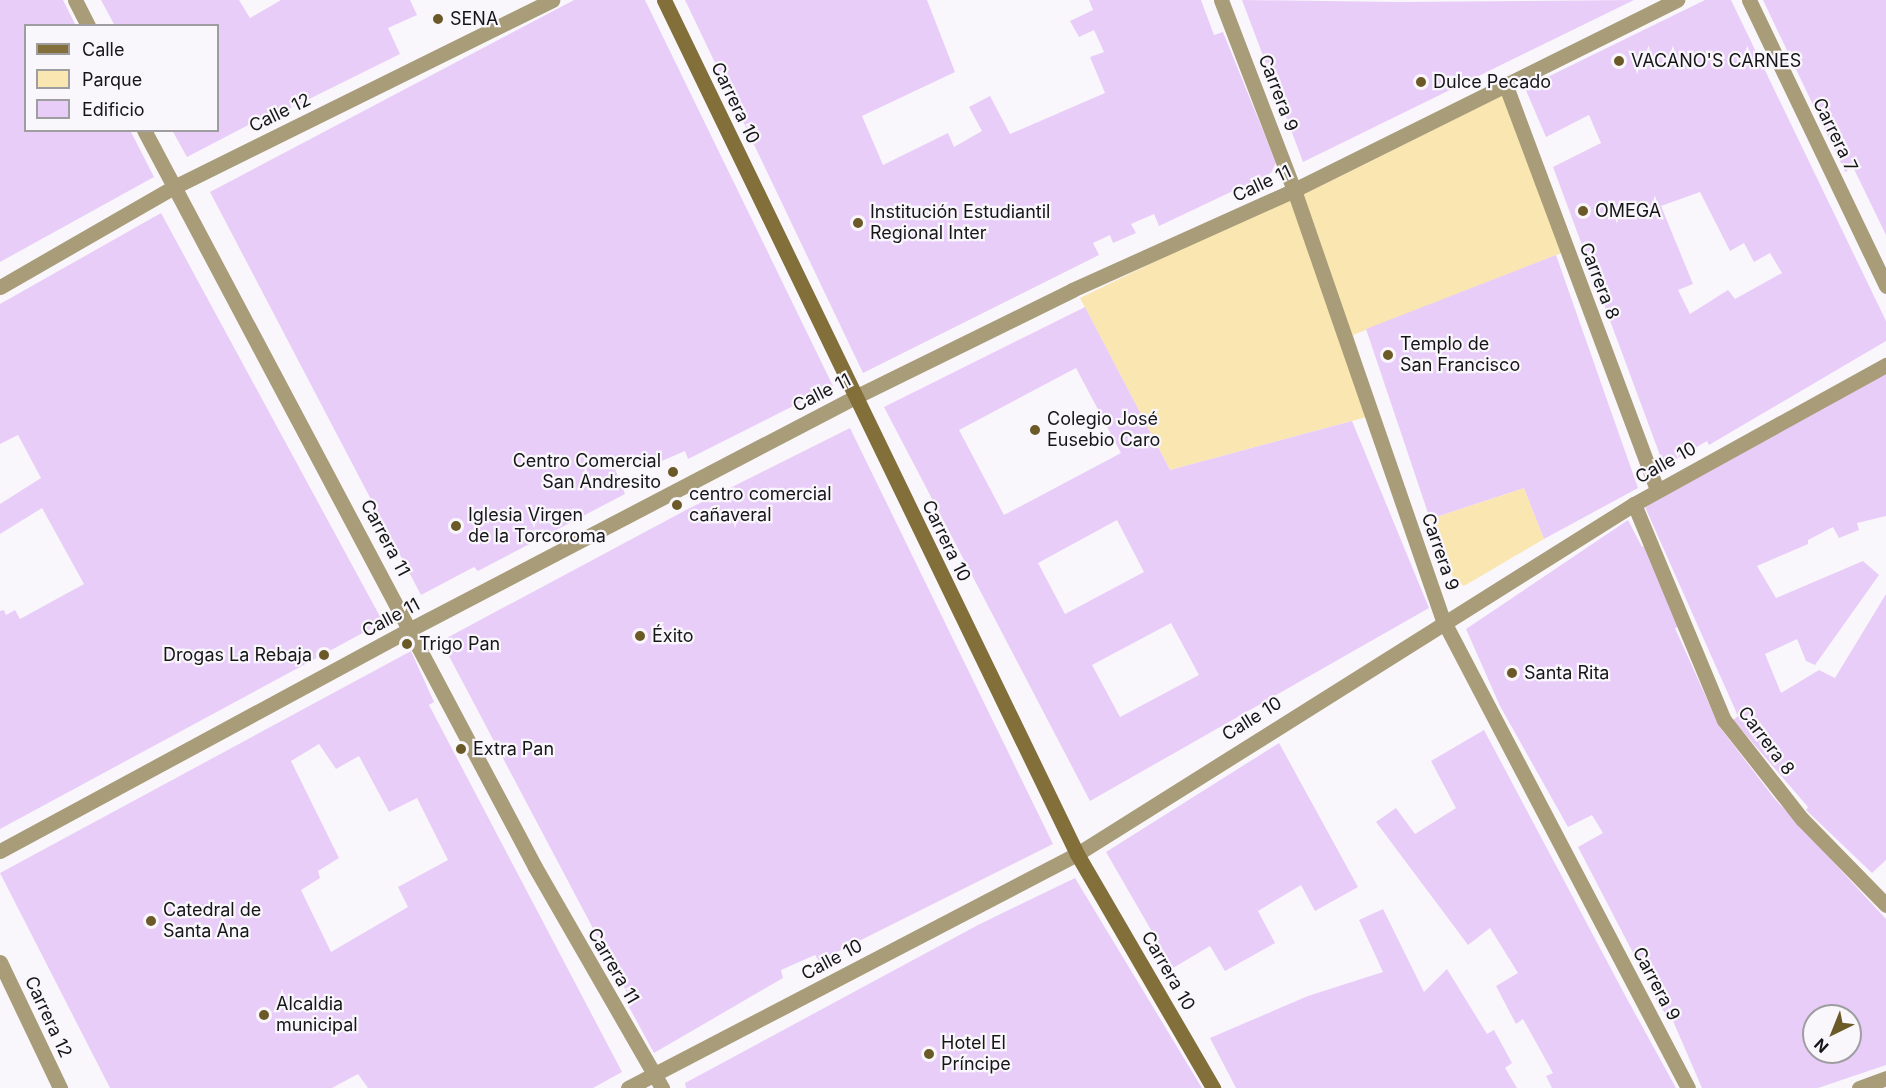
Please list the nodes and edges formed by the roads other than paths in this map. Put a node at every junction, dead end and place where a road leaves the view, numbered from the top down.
1 (75, 0) edge
2 (552, 0) edge
3 (664, 0) edge
4 (1221, 0) edge
5 (1677, 0) edge
6 (1749, 0) edge
7 (87, 24) edge
8 (1506, 86) junction
9 (145, 132) edge
10 (174, 187) junction
11 (1294, 190) junction
12 (1886, 286) edge
13 (0, 287) edge
14 (1886, 365) edge
15 (855, 398) junction
16 (1657, 490) junction
17 (1634, 504) junction
18 (1443, 620) junction
19 (410, 629) junction
20 (0, 851) edge
21 (1077, 854) junction
22 (1886, 905) edge
23 (0, 962) edge
24 (1886, 1078) edge
25 (657, 1081) edge
26 (60, 1088) edge
27 (628, 1088) edge
28 (1213, 1088) edge
29 (1689, 1088) edge
30 (1859, 1088) edge

1 - 7 street
2 - 10 street, Calle 12
3 - 15 street, Carrera 10
4 - 11 street, Carrera 9
5 - 8 street, Calle 11
6 - 12 street, Carrera 7
8 - 11 street, Calle 11
8 - 16 street, Carrera 8
9 - 10 street, Carrera 11
10 - 13 street, Calle 12
10 - 19 street, Carrera 11
11 - 15 street, Calle 11
11 - 18 street, Carrera 9
14 - 16 street, Calle 10
15 - 19 street, Calle 11
15 - 21 street, Carrera 10
16 - 17 street, Calle 10
17 - 18 street, Calle 10
17 - 22 street, Carrera 8
18 - 21 street, Calle 10
18 - 29 street, Carrera 9
19 - 20 street, Calle 11
19 - 25 street, Carrera 11
21 - 25 street, Calle 10
21 - 28 street, Carrera 10
23 - 26 street, Carrera 12
24 - 30 street
25 - 27 street, Calle 10

